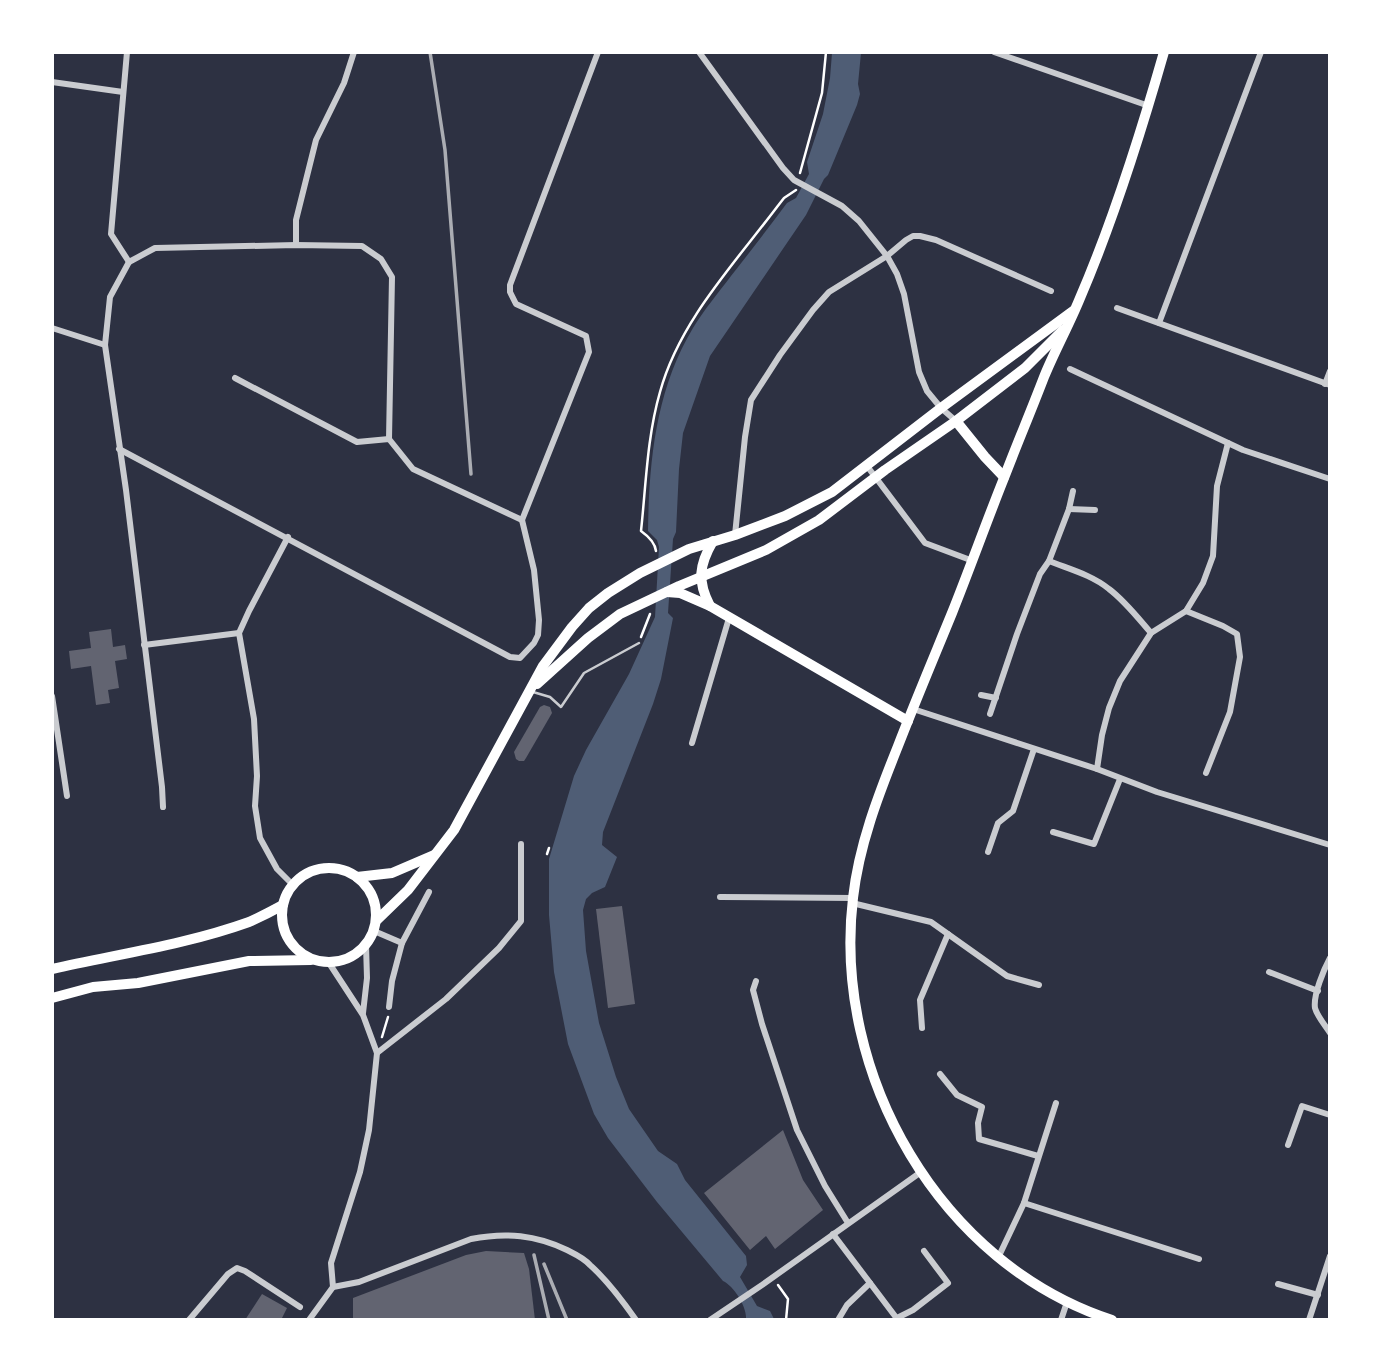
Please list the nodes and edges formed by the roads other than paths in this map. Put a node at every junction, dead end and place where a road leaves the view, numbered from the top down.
1 (127, 52) edge
2 (354, 52) edge
3 (598, 52) edge
4 (699, 52) edge
5 (994, 52) edge
6 (1164, 52) edge
7 (1261, 52) edge
8 (52, 82) edge
9 (123, 92) junction
10 (1149, 106) junction
11 (296, 245) junction
12 (887, 256) junction
13 (130, 262) junction
14 (1051, 291) dead end
15 (1117, 308) dead end
16 (1075, 310) junction
17 (1159, 323) junction
18 (1068, 326) junction
19 (52, 328) edge
20 (105, 345) junction
21 (1070, 369) dead end
22 (1329, 371) edge
23 (235, 378) dead end
24 (1327, 384) edge
25 (941, 408) junction
26 (956, 421) junction
27 (389, 439) junction
28 (1228, 443) junction
29 (119, 449) junction
30 (867, 466) junction
31 (876, 477) junction
32 (1004, 477) junction
33 (1329, 479) edge
34 (1073, 491) dead end
35 (1069, 509) junction
36 (1095, 510) dead end
37 (522, 520) junction
38 (735, 535) junction
39 (288, 537) junction
40 (713, 541) junction
41 (973, 561) junction
42 (1049, 561) junction
43 (701, 578) junction
44 (667, 592) junction
45 (710, 606) junction
46 (1186, 611) junction
47 (729, 618) junction
48 (239, 634) junction
49 (1151, 634) junction
50 (639, 643) road end
51 (144, 645) junction
52 (530, 691) junction
53 (52, 695) edge
54 (981, 695) dead end
55 (996, 698) junction
56 (913, 709) junction
57 (990, 714) dead end
58 (908, 721) junction
59 (58, 736) junction
60 (692, 743) dead end
61 (52, 744) edge
62 (1034, 749) junction
63 (1097, 769) junction
64 (1206, 773) dead end
65 (1120, 779) junction
66 (67, 796) dead end
67 (163, 807) dead end
68 (1054, 832) dead end
69 (521, 844) dead end
70 (1329, 845) edge
71 (988, 852) dead end
72 (435, 854) junction
73 (357, 877) junction
74 (293, 885) junction
75 (429, 892) dead end
76 (720, 897) dead end
77 (853, 901) junction
78 (283, 905) junction
79 (375, 925) junction
80 (948, 934) junction
81 (401, 943) junction
82 (366, 945) junction
83 (1329, 958) edge
84 (314, 960) junction
85 (329, 963) junction
86 (52, 969) edge
87 (1269, 972) dead end
88 (756, 981) dead end
89 (1039, 985) dead end
90 (1318, 991) junction
91 (52, 992) edge
92 (65, 995) junction
93 (52, 999) edge
94 (389, 1007) road end
95 (363, 1014) junction
96 (922, 1028) dead end
97 (1329, 1033) edge
98 (377, 1053) junction
99 (940, 1074) dead end
100 (1056, 1103) dead end
101 (1329, 1115) edge
102 (1288, 1145) dead end
103 (1038, 1156) junction
104 (921, 1172) junction
105 (1024, 1203) junction
106 (848, 1223) junction
107 (833, 1234) junction
108 (924, 1251) dead end
109 (1329, 1256) edge
110 (998, 1258) junction
111 (1199, 1259) dead end
112 (870, 1283) junction
113 (1278, 1284) dead end
114 (333, 1287) junction
115 (1318, 1295) junction
116 (1067, 1302) junction
117 (300, 1307) dead end
118 (897, 1319) edge
119 (189, 1320) edge
120 (309, 1320) edge
121 (636, 1320) edge
122 (710, 1320) edge
123 (838, 1320) edge
124 (1061, 1320) edge
125 (1112, 1320) edge
126 (1309, 1320) edge

1 - 9 street
2 - 11 street
3 - 37 street
4 - 12 street
5 - 10 street
6 - 10 highway
7 - 17 street
8 - 9 street
9 - 13 street
10 - 16 highway
11 - 13 street
11 - 27 street
12 - 14 street
12 - 25 street
12 - 38 street
13 - 20 street
15 - 17 street
16 - 18 highway
16 - 25 highway
17 - 24 street
18 - 26 highway
18 - 32 highway
19 - 20 street
20 - 29 street
21 - 28 street
22 - 24 street
23 - 27 street
25 - 26 street
25 - 30 highway
26 - 31 highway
26 - 32 highway
27 - 37 street
28 - 33 street
28 - 46 street
29 - 39 street
29 - 51 street
30 - 31 street
30 - 38 highway
31 - 41 street
31 - 43 highway
32 - 41 highway
34 - 35 street
35 - 36 street
35 - 42 street
37 - 39 street
38 - 40 highway
39 - 48 street
40 - 43 highway
40 - 52 highway
41 - 56 highway
42 - 49 street
42 - 55 street
43 - 44 highway
43 - 45 highway
44 - 45 highway
44 - 52 highway
45 - 47 highway
46 - 49 street
46 - 64 street
47 - 58 highway
47 - 60 street
48 - 51 street
48 - 74 street
49 - 63 street
50 - 52 lane
51 - 67 street
52 - 72 highway
53 - 59 street
54 - 55 street
55 - 57 street
56 - 58 highway
56 - 62 street
58 - 77 highway
59 - 61 street
59 - 66 street
62 - 63 street
62 - 71 street
63 - 65 street
65 - 68 street
65 - 70 street
69 - 98 street
72 - 73 highway
72 - 79 highway
73 - 74 highway
73 - 79 highway
74 - 78 highway
75 - 81 street
76 - 77 street
77 - 80 street
77 - 104 highway
78 - 84 highway
78 - 86 highway
79 - 81 street
79 - 82 highway
80 - 89 street
80 - 96 street
81 - 94 street
82 - 85 highway
82 - 95 street
83 - 90 street
84 - 85 highway
84 - 92 highway
85 - 95 street
87 - 90 street
88 - 106 street
90 - 97 street
91 - 92 highway
92 - 93 highway
95 - 98 street
98 - 114 street
99 - 103 street
100 - 103 street
101 - 102 street
103 - 105 street
104 - 106 street
104 - 110 highway
105 - 110 street
105 - 111 street
106 - 107 street
107 - 112 street
107 - 122 street
108 - 118 street
109 - 115 street
110 - 116 highway
112 - 118 street
112 - 123 street
113 - 115 street
114 - 120 street
114 - 121 street
115 - 126 street
116 - 124 street
116 - 125 highway
117 - 119 street

